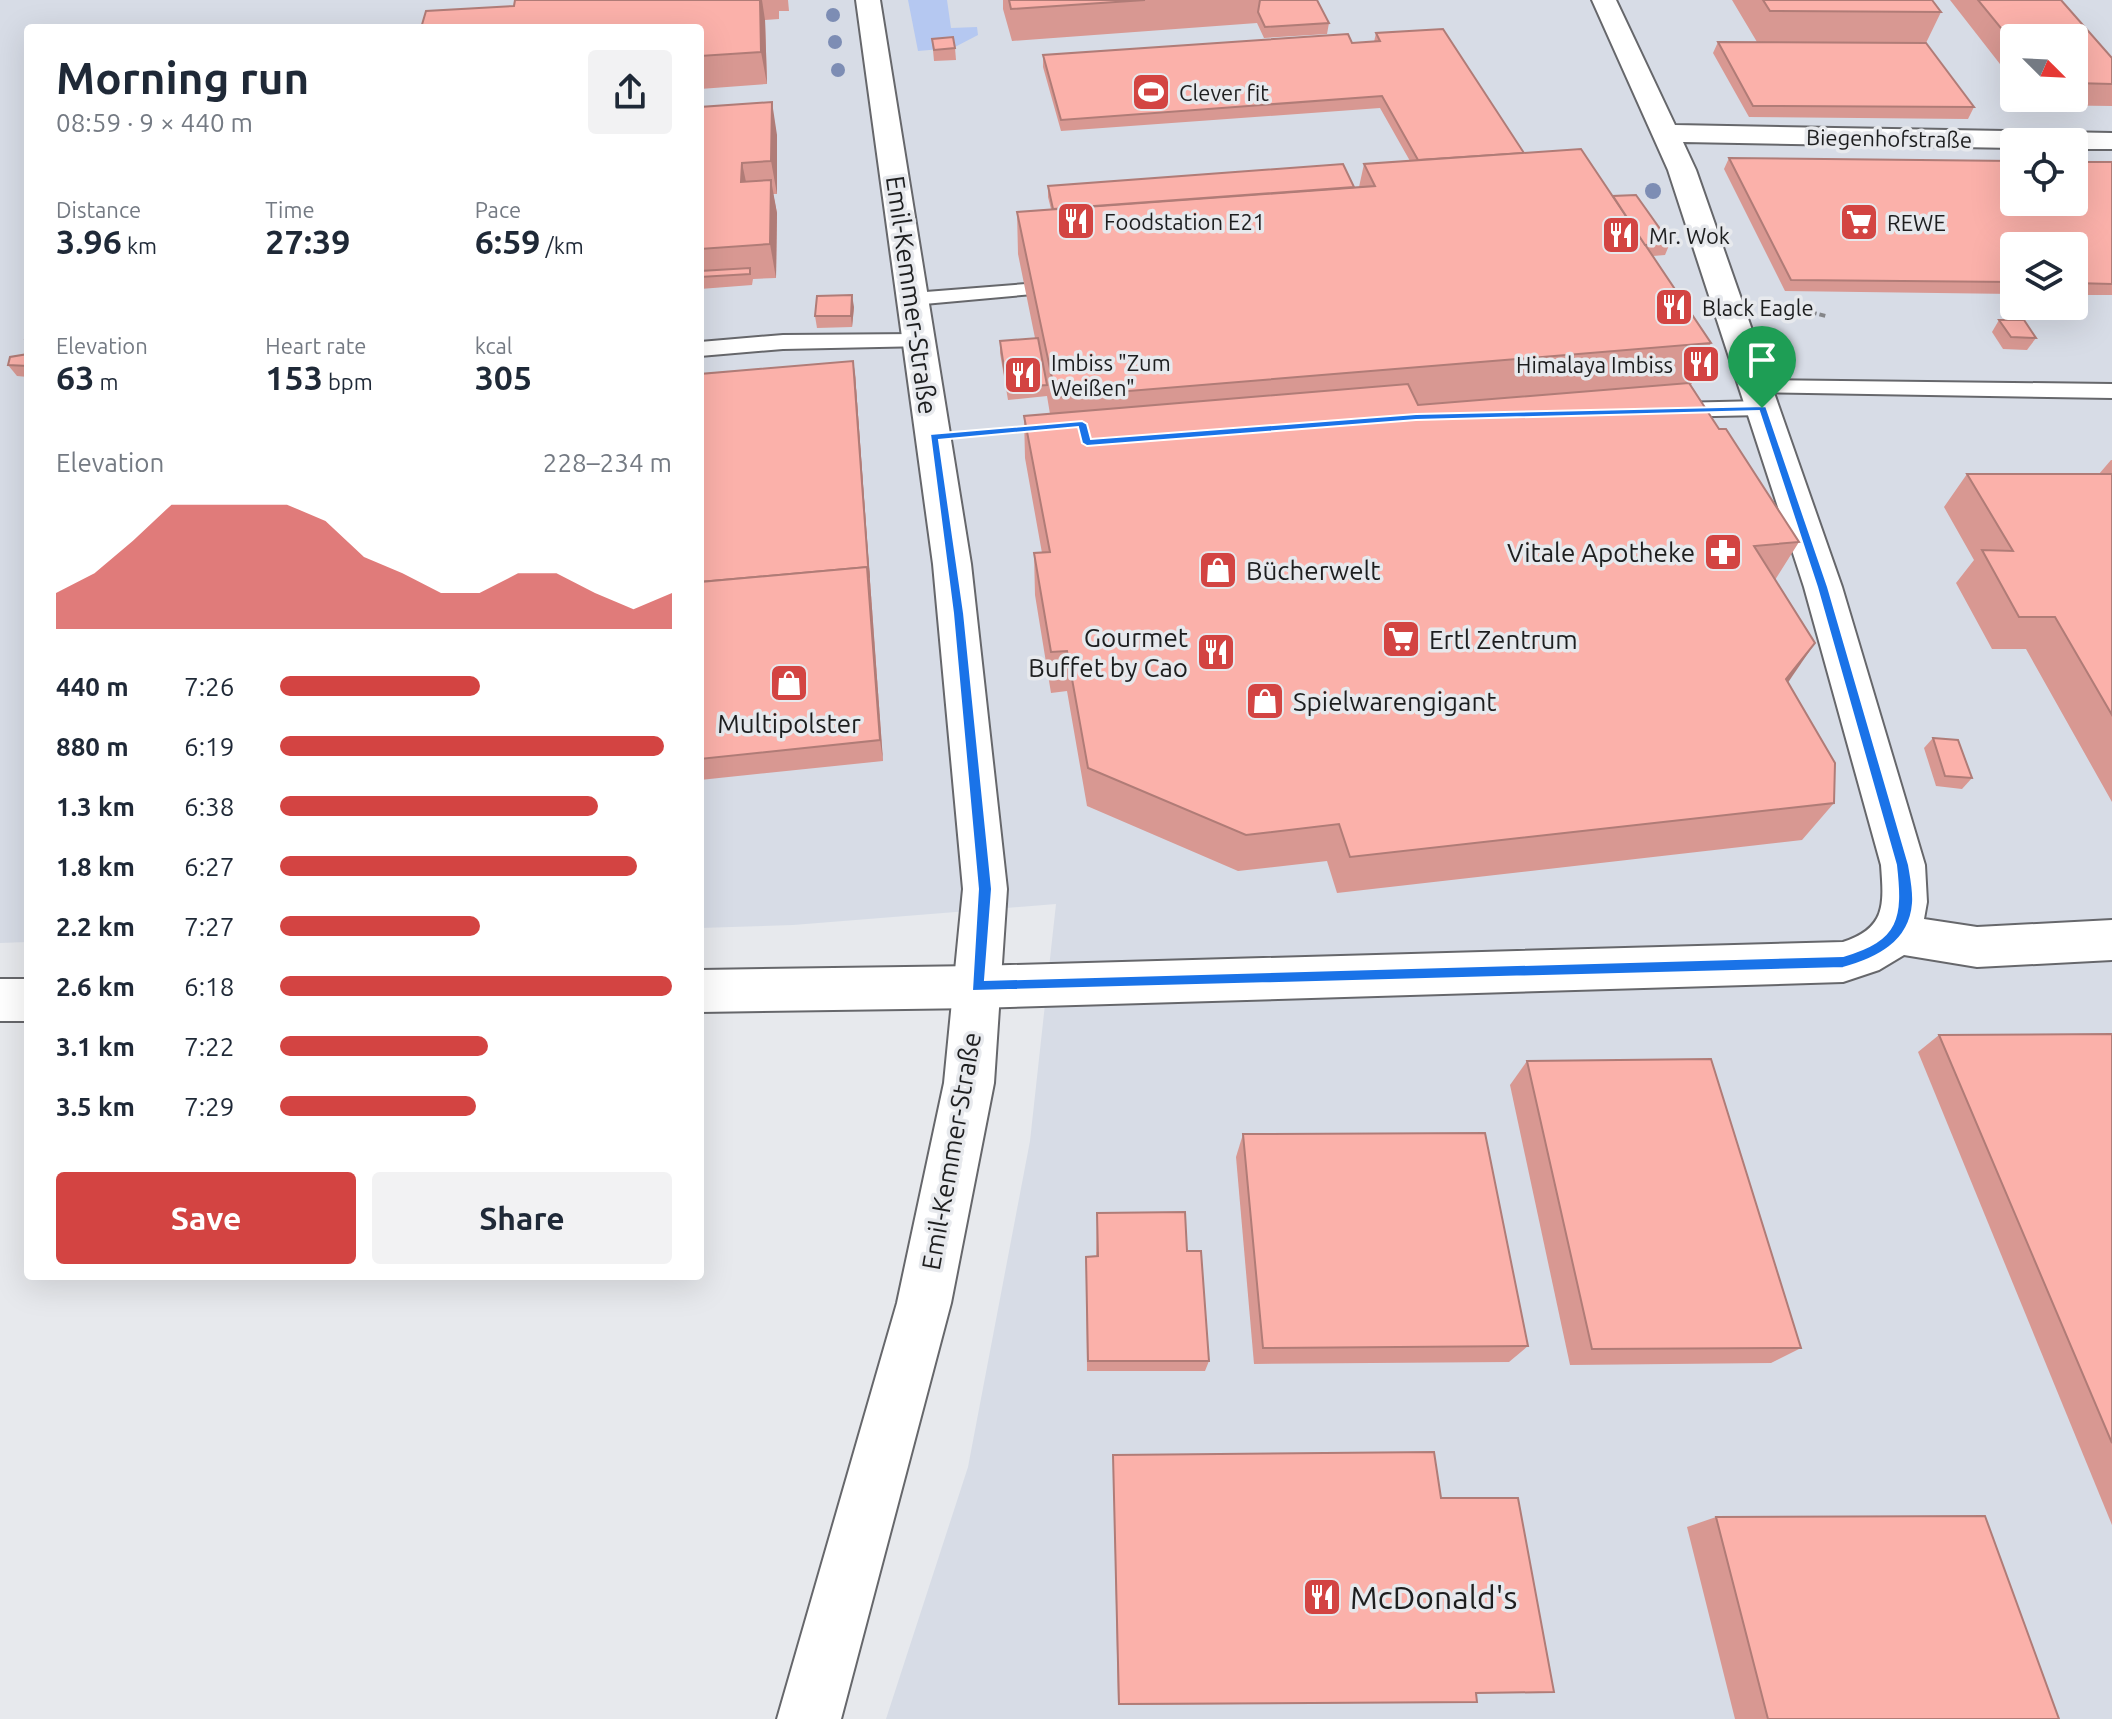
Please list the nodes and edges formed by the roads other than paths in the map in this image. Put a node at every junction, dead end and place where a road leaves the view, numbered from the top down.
1 (868, 0) edge
2 (1604, 0) edge
3 (1667, 133) junction
4 (2112, 141) edge
5 (1026, 290) edge
6 (913, 299) junction
7 (919, 341) junction
8 (704, 349) edge
9 (1659, 388) edge
10 (2112, 391) edge
11 (1759, 397) junction
12 (1895, 934) junction
13 (2112, 940) edge
14 (977, 987) junction
15 (704, 991) edge
16 (0, 1000) edge
17 (24, 1000) edge
18 (809, 1719) edge

1 - 6 street, Emil-Kemmer-Straße
2 - 3 street
3 - 4 street, Biegenhofstraße
3 - 11 street
5 - 6 lane
6 - 7 street, Emil-Kemmer-Straße
7 - 8 lane
7 - 14 street, Emil-Kemmer-Straße
9 - 11 lane
10 - 11 lane
11 - 12 street
12 - 13 street
12 - 14 street
14 - 15 street
14 - 18 street, Emil-Kemmer-Straße
16 - 17 street

